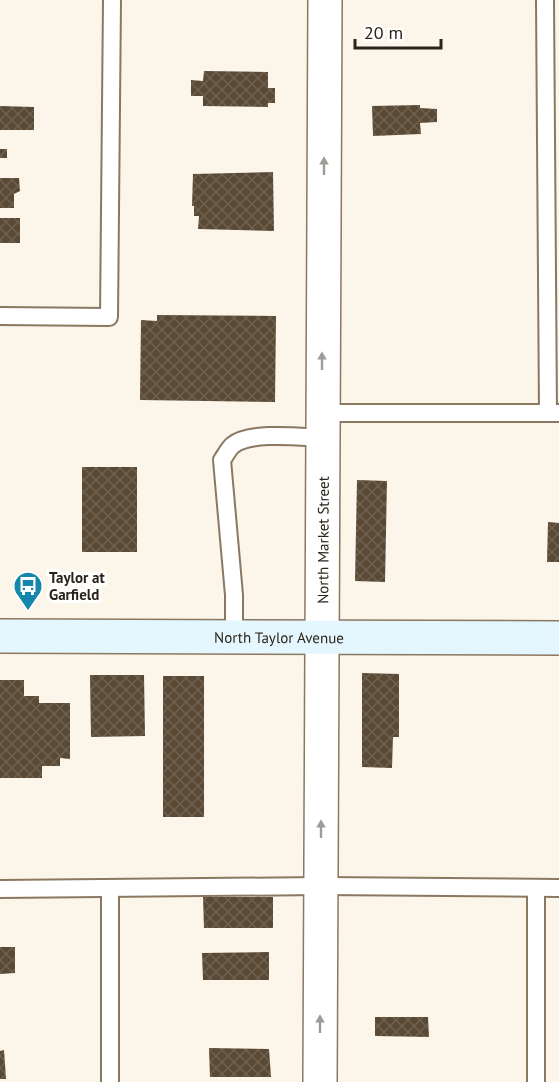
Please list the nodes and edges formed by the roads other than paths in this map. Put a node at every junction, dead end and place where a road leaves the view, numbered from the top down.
1 (112, 0) edge
2 (325, 0) edge
3 (544, 0) edge
4 (0, 316) edge
5 (554, 413) edge
6 (322, 426) junction
7 (0, 636) edge
8 (234, 637) junction
9 (321, 637) junction
10 (559, 638) edge
11 (321, 886) junction
12 (111, 888) junction
13 (536, 888) junction
14 (559, 888) edge
15 (0, 889) edge
16 (110, 1082) edge
17 (320, 1082) edge
18 (536, 1082) edge

1 - 4 lane
6 -> 2 street, North Market Street
3 - 5 lane
5 - 6 lane
6 - 8 lane
6 - 9 street, North Market Street
7 - 8 street, North Taylor Avenue
8 - 9 street, North Taylor Avenue
9 - 10 street, North Taylor Avenue
11 -> 9 street, North Market Street
11 - 12 lane
11 - 13 lane
17 -> 11 street, North Market Street
12 - 15 lane
12 - 16 lane
13 - 14 lane
13 - 18 lane

